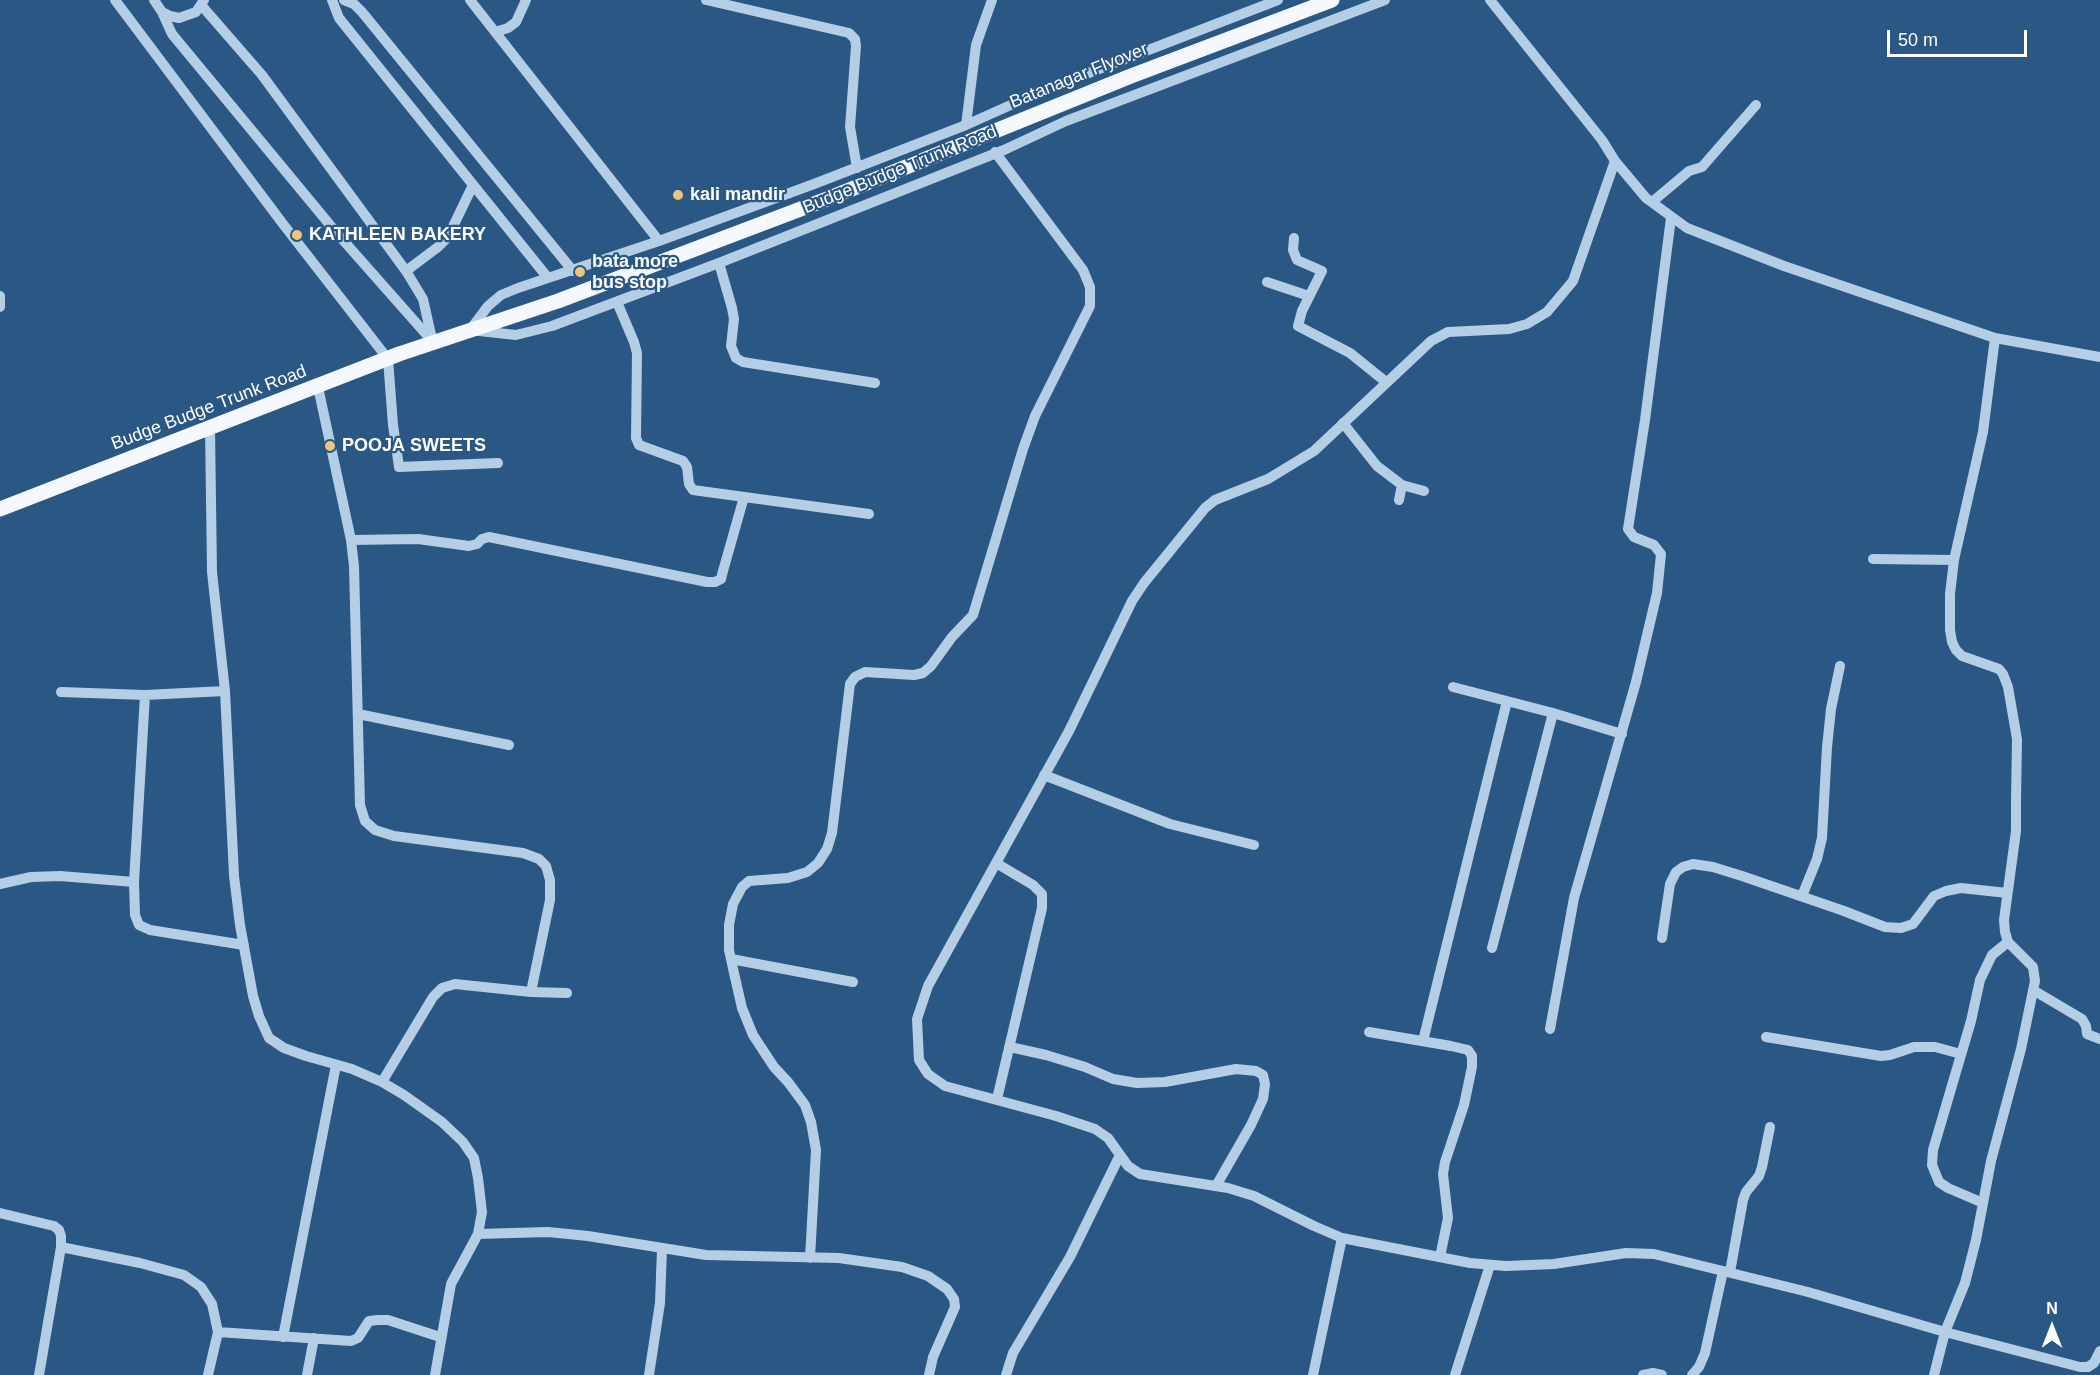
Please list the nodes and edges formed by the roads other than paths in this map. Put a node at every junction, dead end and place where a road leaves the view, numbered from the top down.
1 (115, 0) edge
2 (154, 0) edge
3 (332, 0) edge
4 (344, 0) edge
5 (470, 0) edge
6 (526, 0) edge
7 (706, 0) edge
8 (992, 0) edge
9 (1278, 0) edge
10 (1332, 0) edge
11 (1385, 0) edge
12 (1490, 0) edge
13 (203, 3) edge
14 (162, 12) junction
15 (495, 32) junction
16 (1756, 105) dead end
17 (966, 125) junction
18 (1000, 151) junction
19 (1615, 161) junction
20 (857, 168) junction
21 (473, 185) junction
22 (1652, 202) junction
23 (1671, 218) junction
24 (1294, 238) dead end
25 (659, 241) junction
26 (719, 263) junction
27 (573, 271) junction
28 (406, 272) junction
29 (548, 278) junction
30 (1267, 282) dead end
31 (0, 296) edge
32 (1309, 296) junction
33 (617, 302) junction
34 (0, 307) edge
35 (470, 330) junction
36 (1995, 338) junction
37 (433, 342) junction
38 (2100, 357) edge
39 (387, 359) junction
40 (1386, 382) junction
41 (874, 383) dead end
42 (318, 387) junction
43 (1343, 423) junction
44 (210, 428) junction
45 (498, 463) dead end
46 (1402, 485) junction
47 (1424, 491) dead end
48 (744, 497) junction
49 (1399, 500) dead end
50 (0, 509) edge
51 (869, 514) dead end
52 (351, 540) junction
53 (1873, 559) dead end
54 (1954, 560) junction
55 (1840, 666) dead end
56 (1453, 687) dead end
57 (225, 691) junction
58 (61, 692) dead end
59 (145, 695) junction
60 (1507, 701) junction
61 (1553, 713) junction
62 (358, 714) junction
63 (1622, 734) junction
64 (509, 746) dead end
65 (1044, 775) junction
66 (1254, 845) dead end
67 (996, 862) junction
68 (134, 882) junction
69 (0, 884) edge
70 (2007, 893) junction
71 (1802, 896) junction
72 (1662, 938) dead end
73 (2008, 942) junction
74 (244, 945) junction
75 (1492, 948) dead end
76 (731, 959) junction
77 (853, 982) dead end
78 (2033, 990) junction
79 (531, 992) junction
80 (567, 993) dead end
81 (1550, 1029) dead end
82 (1368, 1032) dead end
83 (1766, 1037) dead end
84 (2100, 1039) edge
85 (1423, 1041) junction
86 (1010, 1047) junction
87 (1961, 1054) junction
88 (336, 1065) junction
89 (382, 1083) junction
90 (998, 1099) junction
91 (1770, 1127) dead end
92 (1120, 1155) junction
93 (1216, 1186) junction
94 (1983, 1203) junction
95 (0, 1213) edge
96 (478, 1234) junction
97 (1342, 1238) junction
98 (61, 1247) junction
99 (662, 1249) junction
100 (1440, 1257) junction
101 (810, 1258) junction
102 (1490, 1265) junction
103 (1727, 1272) junction
104 (218, 1332) junction
105 (1945, 1332) junction
106 (283, 1336) junction
107 (440, 1336) junction
108 (314, 1338) junction
109 (2100, 1351) edge
110 (39, 1375) edge
111 (208, 1375) edge
112 (307, 1375) edge
113 (435, 1375) edge
114 (650, 1375) edge
115 (929, 1375) edge
116 (1006, 1375) edge
117 (1313, 1375) edge
118 (1455, 1375) edge
119 (1643, 1375) edge
120 (1662, 1375) edge
121 (1692, 1375) edge
122 (1934, 1375) edge

1 - 39 street
2 - 14 street
3 - 21 street
4 - 27 street
5 - 15 street
6 - 15 street
7 - 20 street
8 - 17 street
9 - 17 street, Budge Budge Trunk Road
10 - 35 main road, Batanagar Flyover
11 - 18 street, Budge Budge Trunk Road
12 - 19 street
13 - 14 street
13 - 28 street
14 - 37 street
15 - 25 street
16 - 22 street
17 - 20 street, Budge Budge Trunk Road
18 - 26 street, Budge Budge Trunk Road
18 - 76 street
19 - 22 street
19 - 40 street
20 - 25 street, Budge Budge Trunk Road
21 - 28 street
21 - 29 street
22 - 23 street
23 - 36 street
23 - 63 street
24 - 32 street
25 - 27 street, Budge Budge Trunk Road
26 - 33 street, Budge Budge Trunk Road
26 - 41 street
27 - 29 street, Budge Budge Trunk Road
28 - 37 street
29 - 35 street, Budge Budge Trunk Road
30 - 32 street
31 - 34 street
32 - 40 street
33 - 35 street, Budge Budge Trunk Road
33 - 48 street
35 - 37 main road, Batanagar Flyover
36 - 38 street
36 - 54 street
37 - 39 main road, Budge Budge Trunk Road
39 - 42 main road, Budge Budge Trunk Road
39 - 45 street
40 - 43 street
42 - 44 main road, Budge Budge Trunk Road
42 - 52 street
43 - 46 street
43 - 65 street
44 - 50 main road, Budge Budge Trunk Road
44 - 57 street
46 - 47 street
46 - 49 street
48 - 51 street
48 - 52 street
52 - 62 street
53 - 54 street
54 - 70 street
55 - 71 street
56 - 60 street
57 - 59 street
57 - 74 street
58 - 59 street
59 - 68 street
60 - 61 street
60 - 85 street
61 - 63 street
61 - 75 street
62 - 64 street
62 - 79 street
63 - 81 street
65 - 66 street
65 - 67 street
67 - 86 street
67 - 90 street
68 - 69 street
68 - 74 street
70 - 71 street
70 - 73 street
71 - 72 street
73 - 78 street
73 - 87 street
74 - 88 street
76 - 77 street
76 - 101 street
78 - 84 street
78 - 94 street
79 - 80 street
79 - 89 street
82 - 85 street
83 - 87 street
85 - 100 street
86 - 90 street
86 - 93 street
87 - 94 street
88 - 89 street
88 - 106 street
89 - 96 street
90 - 92 street
91 - 103 street
92 - 93 street
92 - 116 street
93 - 97 street
94 - 105 street
95 - 98 street
96 - 99 street
96 - 107 street
97 - 100 street
97 - 117 street
98 - 104 street
98 - 110 street
99 - 101 street
99 - 114 street
100 - 102 street
101 - 115 street
102 - 103 street
102 - 118 street
103 - 105 street
103 - 121 street
104 - 106 street
104 - 111 street
105 - 109 street
105 - 122 street
106 - 108 street
107 - 108 street
107 - 113 street
108 - 112 street
119 - 120 street

